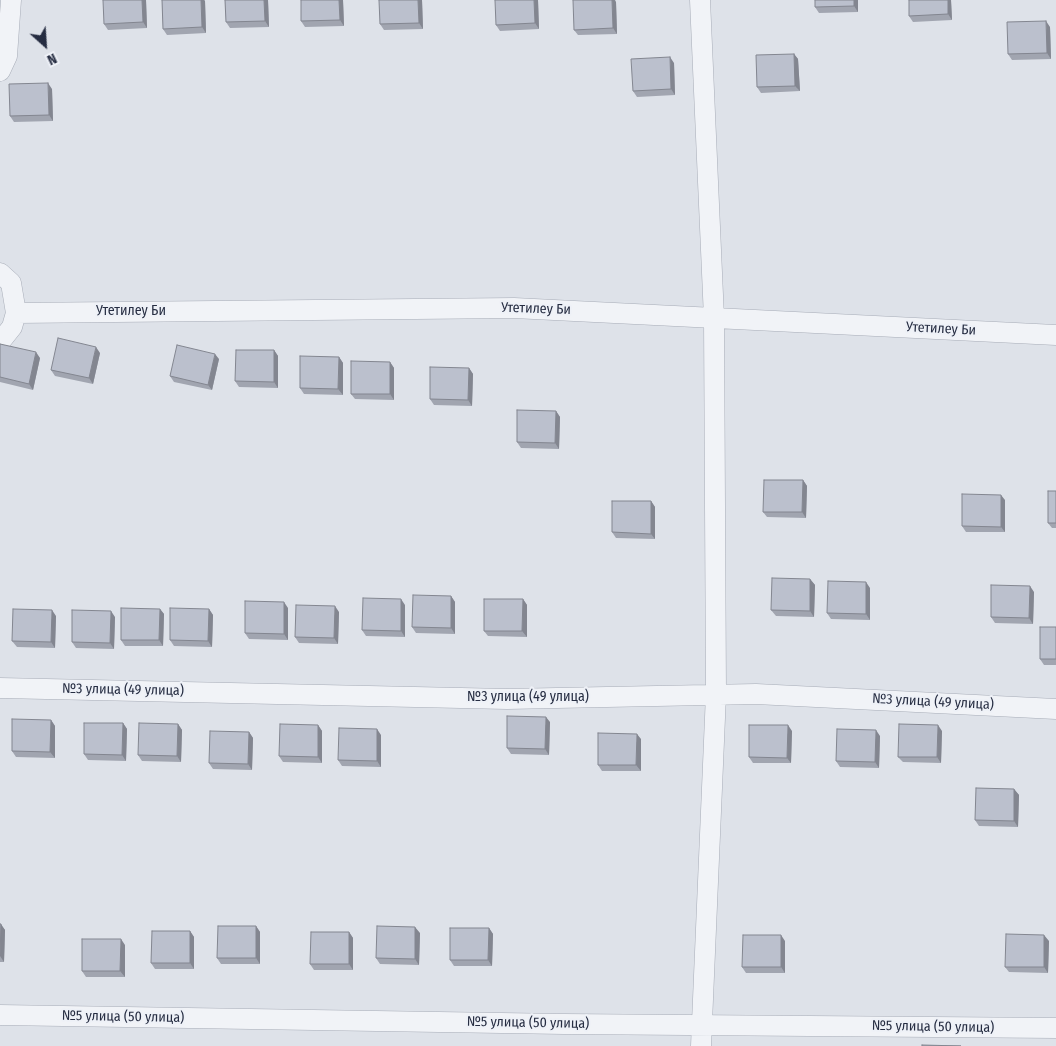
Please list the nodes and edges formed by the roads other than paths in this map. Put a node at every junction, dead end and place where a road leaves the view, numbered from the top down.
1 (12, 0) edge
2 (700, 0) edge
3 (0, 71) edge
4 (0, 273) edge
5 (16, 312) junction
6 (714, 318) junction
7 (1056, 335) edge
8 (0, 342) edge
9 (0, 688) edge
10 (716, 694) junction
11 (1056, 708) edge
12 (0, 1015) edge
13 (702, 1025) junction
14 (1056, 1028) edge
15 (701, 1046) edge

1 - 3 street
2 - 6 street
4 - 5 street
5 - 6 street, Утетилеу Би
5 - 8 street
6 - 7 street, Утетилеу Би
6 - 10 street
9 - 10 street, №3 улица (49 улица)
10 - 11 street, №3 улица (49 улица)
10 - 13 street
12 - 13 street, №5 улица (50 улица)
13 - 14 street, №5 улица (50 улица)
13 - 15 street

